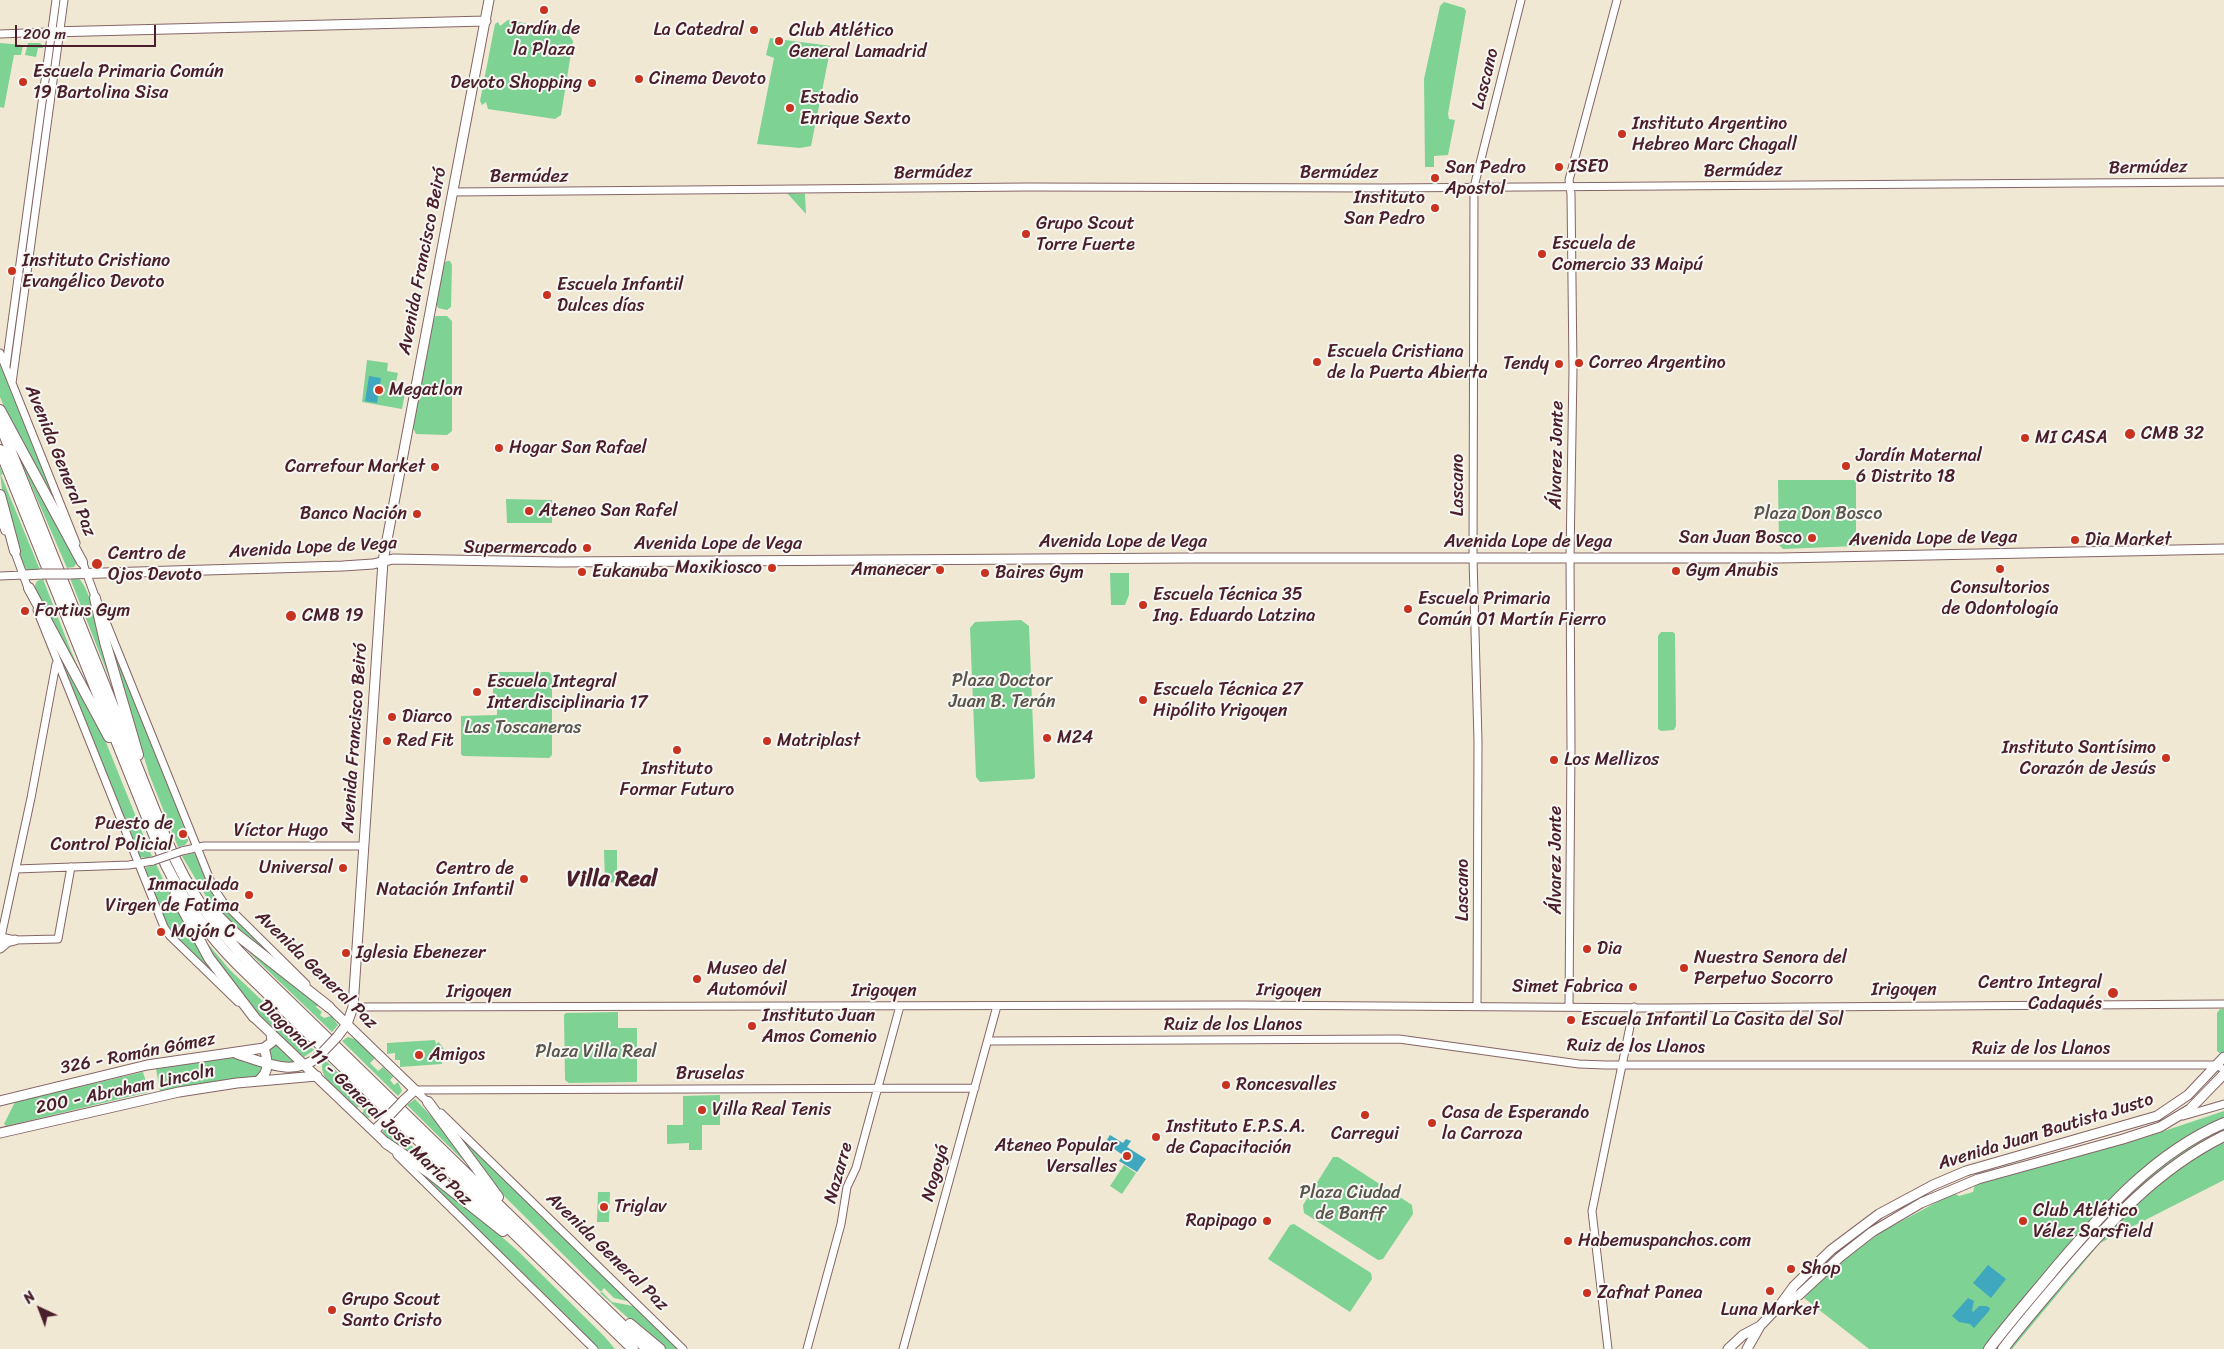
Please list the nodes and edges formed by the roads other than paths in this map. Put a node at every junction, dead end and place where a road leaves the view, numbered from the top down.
1 (56, 0) edge
2 (64, 0) edge
3 (489, 0) edge
4 (1521, 0) edge
5 (1617, 0) edge
6 (486, 22) junction
7 (55, 32) junction
8 (0, 34) edge
9 (2224, 182) edge
10 (1570, 186) junction
11 (1474, 187) junction
12 (453, 192) junction
13 (0, 353) edge
14 (6, 369) junction
15 (12, 384) junction
16 (0, 410) edge
17 (0, 424) edge
18 (0, 450) edge
19 (0, 494) edge
20 (0, 517) edge
21 (2224, 549) edge
22 (15, 551) junction
23 (1473, 558) junction
24 (1570, 558) junction
25 (383, 561) junction
26 (82, 562) junction
27 (86, 573) junction
28 (24, 575) junction
29 (0, 576) edge
30 (29, 588) junction
31 (95, 598) junction
32 (56, 663) junction
33 (129, 772) junction
34 (144, 783) junction
35 (364, 846) junction
36 (197, 847) junction
37 (139, 864) junction
38 (166, 865) junction
39 (71, 867) junction
40 (16, 869) junction
41 (185, 880) junction
42 (0, 937) edge
43 (15, 940) junction
44 (0, 948) edge
45 (2224, 1004) edge
46 (900, 1006) junction
47 (998, 1006) junction
48 (1477, 1006) junction
49 (1569, 1006) junction
50 (329, 1007) junction
51 (353, 1007) junction
52 (1634, 1007) junction
53 (254, 1018) junction
54 (347, 1024) junction
55 (272, 1033) junction
56 (359, 1035) junction
57 (339, 1036) junction
58 (988, 1041) junction
59 (264, 1048) junction
60 (233, 1052) junction
61 (318, 1057) junction
62 (2224, 1058) edge
63 (268, 1064) junction
64 (305, 1065) junction
65 (1624, 1065) junction
66 (2221, 1068) edge
67 (2224, 1074) edge
68 (317, 1076) junction
69 (258, 1081) junction
70 (975, 1088) junction
71 (877, 1089) junction
72 (414, 1090) junction
73 (0, 1101) edge
74 (428, 1102) junction
75 (2224, 1104) edge
76 (2178, 1117) junction
77 (2224, 1123) edge
78 (374, 1131) junction
79 (0, 1133) edge
80 (2224, 1136) edge
81 (386, 1143) junction
82 (540, 1252) junction
83 (583, 1294) junction
84 (1780, 1305) junction
85 (1760, 1326) junction
86 (594, 1349) edge
87 (622, 1349) edge
88 (633, 1349) edge
89 (647, 1349) edge
90 (660, 1349) edge
91 (683, 1349) edge
92 (808, 1349) edge
93 (903, 1349) edge
94 (1608, 1349) edge
95 (1728, 1349) edge
96 (1747, 1349) edge
97 (1989, 1349) edge
98 (2003, 1349) edge

1 - 7 street
2 - 7 street
3 - 6 main road, Avenida Francisco Beiró
4 - 11 street, Lascano
5 - 10 street, Álvarez Jonte
6 - 7 main road
6 - 12 main road, Avenida Francisco Beiró
7 - 8 street
7 - 14 street
7 - 15 street
9 - 10 street, Bermúdez
10 - 11 street, Bermúdez
10 - 24 street, Álvarez Jonte
11 - 12 street, Bermúdez
11 - 23 street, Lascano
12 - 25 main road, Avenida Francisco Beiró
13 - 14 street, Avenida General Paz
14 - 15 street, Avenida General Paz
15 - 26 street, Avenida General Paz
16 - 26 highway
17 - 34 highway
18 - 33 highway
19 - 22 highway
20 - 22 street, Diagonal 11 - General José María Paz
21 - 24 main road, Avenida Lope de Vega
22 - 28 street, Diagonal 11 - General José María Paz
23 - 24 main road, Avenida Lope de Vega
23 - 25 main road, Avenida Lope de Vega
23 - 48 street, Lascano
24 - 49 street, Álvarez Jonte
25 - 27 main road, Avenida Lope de Vega
25 - 35 main road, Avenida Francisco Beiró
26 - 27 street, Avenida General Paz
27 - 28 main road, Avenida Lope de Vega, bridge
27 - 31 street, Avenida General Paz
28 - 29 street
28 - 30 street, Diagonal 11 - General José María Paz
30 - 32 street, Diagonal 11 - General José María Paz
30 - 33 highway
31 - 34 highway
31 - 36 street, Avenida General Paz
32 - 37 street, Diagonal 11 - General José María Paz
32 - 40 street
33 - 38 highway
34 - 41 highway
35 - 36 street, Víctor Hugo
35 - 51 main road, Avenida Francisco Beiró
36 - 37 street, Víctor Hugo, bridge
36 - 50 street, Avenida General Paz
37 - 39 street, Víctor Hugo
37 - 53 street, Diagonal 11 - General José María Paz
38 - 53 highway
38 - 82 highway
39 - 40 street, Víctor Hugo
39 - 43 street
40 - 42 street
41 - 50 highway
41 - 82 highway
42 - 43 street
43 - 44 main road
45 - 52 street, Irigoyen
46 - 47 street, Irigoyen
46 - 51 street, Irigoyen
46 - 71 street, Nazarre
47 - 48 street, Irigoyen
47 - 58 street, Nogoyá
48 - 49 street, Irigoyen
49 - 52 street, Irigoyen
50 - 54 main road, Avenida General Paz
51 - 54 main road, Avenida Francisco Beiró
51 - 56 main road
52 - 65 street
53 - 55 main road, Diagonal 11 - General José María Paz
54 - 56 main road, Avenida General Paz
54 - 57 main road, Avenida Francisco Beiró
55 - 59 main road
55 - 64 main road, Diagonal 11 - General José María Paz
56 - 57 main road
56 - 72 main road, Avenida General Paz
57 - 61 main road, Avenida Francisco Beiró, bridge
58 - 65 street, Ruiz de los Llanos
58 - 70 street, Nogoyá
59 - 60 main road, 326 - Román Gómez
59 - 63 main road
60 - 63 main road
60 - 73 main road, 326 - Román Gómez
61 - 64 main road, Avenida Francisco Beiró
61 - 68 main road
62 - 66 main road, Avenida Juan Bautista Justo
63 - 64 main road
63 - 69 main road
64 - 68 main road, Diagonal 11 - General José María Paz
65 - 66 street, Ruiz de los Llanos
65 - 94 street
66 - 84 main road, Avenida Juan Bautista Justo
67 - 76 main road, Avenida Juan Bautista Justo
68 - 69 main road, 200 - Abraham Lincoln
68 - 78 main road, Diagonal 11 - General José María Paz
69 - 79 main road, 200 - Abraham Lincoln
70 - 71 street, Bruselas
70 - 93 street, Nogoyá
71 - 72 street, Bruselas
71 - 92 street, Nazarre
72 - 74 street, Avenida General Paz
72 - 78 main road, bridge
74 - 82 highway
74 - 91 street, Avenida General Paz
75 - 76 street
76 - 84 main road, Avenida Juan Bautista Justo
77 - 97 highway
78 - 81 main road, Diagonal 11 - General José María Paz
80 - 98 highway
81 - 82 highway
81 - 86 street, Diagonal 11 - General José María Paz
82 - 83 highway
83 - 87 highway
83 - 88 highway
83 - 89 highway
83 - 90 highway
84 - 85 main road, Avenida Juan Bautista Justo
85 - 95 main road, Avenida Juan Bautista Justo
85 - 96 main road, Avenida Juan Bautista Justo

